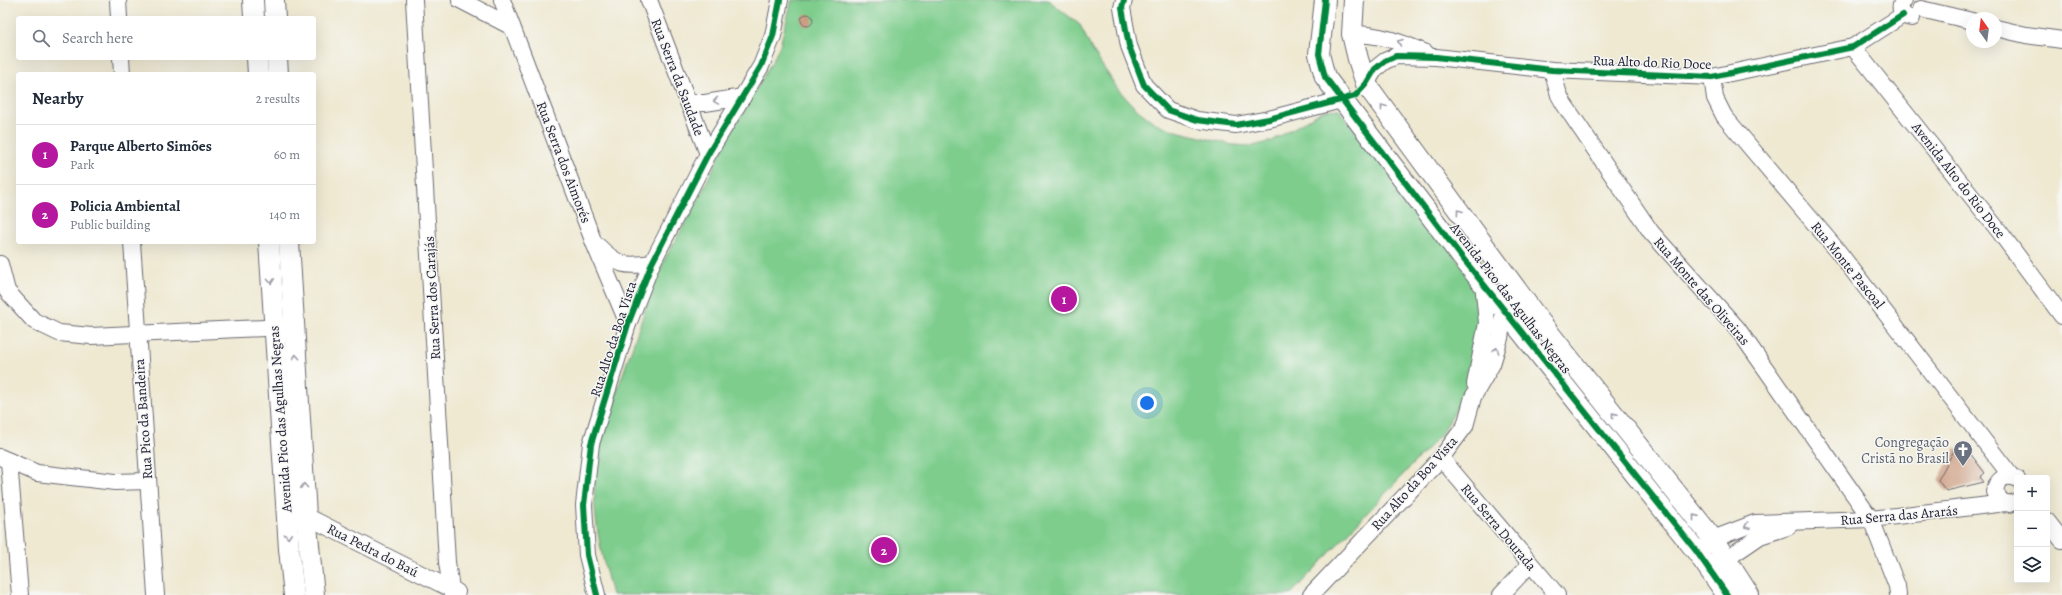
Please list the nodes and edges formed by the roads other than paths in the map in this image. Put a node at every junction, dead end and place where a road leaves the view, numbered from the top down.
1 (118, 0) edge
2 (253, 0) edge
3 (274, 0) edge
4 (414, 0) edge
5 (460, 0) edge
6 (502, 0) edge
7 (649, 0) edge
8 (780, 0) edge
9 (1124, 0) edge
10 (1325, 0) edge
11 (1354, 0) edge
12 (1919, 4) edge
13 (1904, 7) edge
14 (119, 16) edge
15 (254, 16) edge
16 (275, 16) edge
17 (1966, 20) edge
18 (512, 27) junction
19 (2002, 29) edge
20 (1352, 34) junction
21 (1321, 37) junction
22 (2062, 40) edge
23 (1853, 47) junction
24 (1436, 57) junction
25 (121, 60) edge
26 (257, 60) edge
27 (277, 60) edge
28 (1552, 70) junction
29 (122, 72) edge
30 (258, 72) edge
31 (278, 72) edge
32 (1712, 77) junction
33 (1366, 84) junction
34 (743, 97) junction
35 (1341, 100) junction
36 (688, 103) junction
37 (708, 154) junction
38 (594, 242) junction
39 (132, 244) edge
40 (269, 244) edge
41 (288, 244) edge
42 (652, 263) junction
43 (0, 264) edge
44 (1483, 282) junction
45 (1514, 288) junction
46 (1504, 310) junction
47 (2062, 316) edge
48 (628, 324) junction
49 (294, 327) junction
50 (274, 328) junction
51 (137, 334) junction
52 (1473, 397) junction
53 (1441, 458) junction
54 (4, 459) edge
55 (147, 481) junction
56 (2005, 481) edge
57 (2011, 502) edge
58 (1970, 508) junction
59 (306, 516) junction
60 (1871, 519) junction
61 (1827, 521) junction
62 (2050, 525) edge
63 (1713, 539) junction
64 (2062, 540) edge
65 (1698, 552) junction
66 (1726, 558) junction
67 (1530, 564) junction
68 (1710, 570) junction
69 (454, 593) edge
70 (20, 595) edge
71 (156, 595) edge
72 (294, 595) edge
73 (314, 595) edge
74 (597, 595) edge
75 (1311, 595) edge
76 (1501, 595) edge
77 (1557, 595) edge
78 (1727, 595) edge
79 (1749, 595) edge
80 (1898, 595) edge

1 - 14 street
2 - 15 street
3 - 16 street
4 - 69 street, Rua Serra dos Carajás
5 - 18 street
6 - 18 street, Rua Serra dos Aimorés
7 - 36 street, Rua Serra da Saudade
8 - 34 street, Rua Alto da Boa Vista
9 - 35 street
10 - 21 street, Avenida Pico das Agulhas Negras
11 - 20 street, Avenida Pico das Agulhas Negras
12 - 13 street
12 - 17 street
13 - 23 street, Rua Alto do Rio Doce
18 - 38 street, Rua Serra dos Aimorés
19 - 22 street
20 - 21 street
24 -> 20 street
20 - 33 street, Avenida Pico das Agulhas Negras
21 - 35 street, Avenida Pico das Agulhas Negras
23 - 32 street, Rua Alto do Rio Doce
23 - 47 street, Avenida Alto do Rio Doce
24 - 28 street, Rua Alto do Rio Doce
24 - 33 street
25 - 29 street
26 - 30 street
27 - 31 street
28 - 32 street, Rua Alto do Rio Doce
28 - 60 street, Rua Monte das Oliveiras
32 - 56 street, Rua Monte Pascoal
33 - 35 street
45 -> 33 street, Avenida Pico das Agulhas Negras
34 -> 36 street
34 - 37 street, Rua Alto da Boa Vista
35 - 44 street, Avenida Pico das Agulhas Negras
36 - 37 street, Rua Serra da Saudade
37 - 42 street, Rua Alto da Boa Vista
38 - 42 street
38 - 48 street, Rua Serra dos Aimorés
39 - 51 street, Rua Pico da Bandeira
40 -> 50 street, Avenida Pico das Agulhas Negras
41 - 49 street, Avenida Pico das Agulhas Negras
42 - 48 street, Rua Alto da Boa Vista
43 - 51 street
44 - 46 street, Avenida Pico das Agulhas Negras
44 - 52 street
45 - 46 street, Rua Alto da Boa Vista
63 -> 45 street, Avenida Pico das Agulhas Negras
52 -> 46 street, Rua Alto da Boa Vista
46 - 65 street, Avenida Pico das Agulhas Negras
48 - 74 street, Rua Alto da Boa Vista
49 - 50 street
59 -> 49 street, Avenida Pico das Agulhas Negras
50 - 51 street
50 -> 72 street, Avenida Pico das Agulhas Negras
51 - 55 street, Rua Pico da Bandeira
52 - 53 street, Rua Alto da Boa Vista
53 - 67 street, Rua Serra Dourada
53 - 75 street, Rua Alto da Boa Vista
54 - 55 street
54 - 70 street
55 - 71 street, Rua Pico da Bandeira
56 - 57 street, Rua Monte Pascoal
56 - 58 street, Rua Serra das Ararás
57 - 58 street, Rua Serra das Ararás
58 - 60 street, Rua Serra das Ararás
59 - 69 street, Rua Pedra do Baú
59 - 73 street, Avenida Pico das Agulhas Negras
60 - 61 street, Rua Serra das Ararás
60 - 80 street, Rua Monte das Oliveiras
61 -> 63 street, Rua Serra das Ararás
61 - 66 street, Rua Serra das Ararás
62 - 64 street
63 - 65 street
63 - 66 street, Avenida Pico das Agulhas Negras
65 - 68 street, Avenida Pico das Agulhas Negras
66 - 68 street, Rua Serra das Ararás
66 - 79 street, Avenida Pico das Agulhas Negras
67 - 76 street
67 - 77 street, Rua Serra Dourada
68 - 78 street, Avenida Pico das Agulhas Negras

